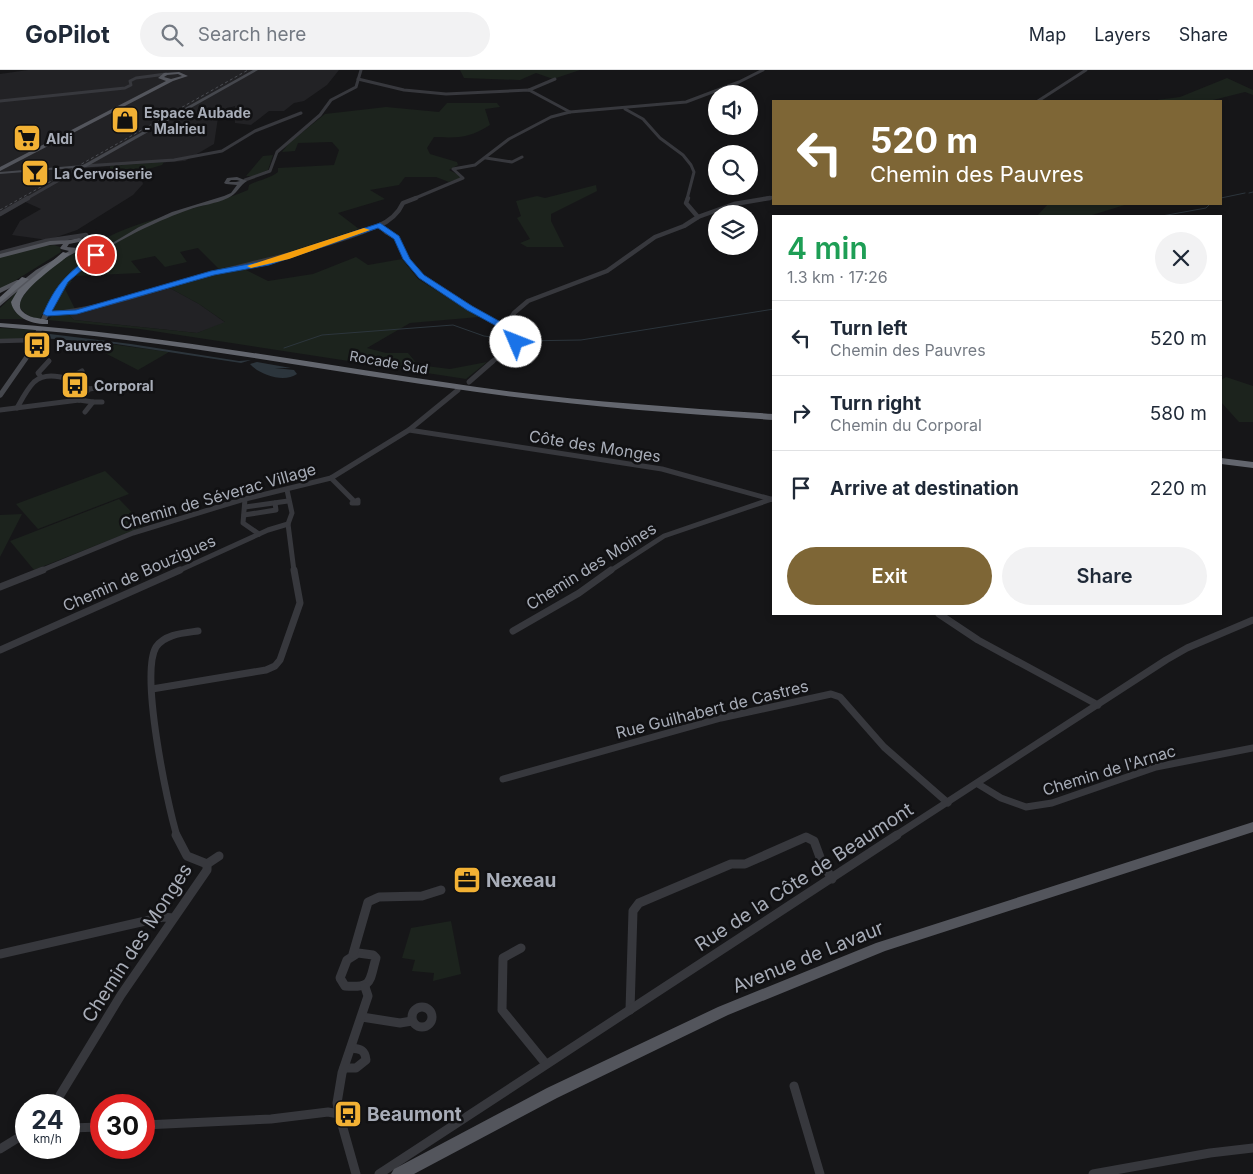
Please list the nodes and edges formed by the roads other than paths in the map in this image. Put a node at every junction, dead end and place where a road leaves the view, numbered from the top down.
1 (256, 70) edge
2 (360, 70) edge
3 (763, 70) edge
4 (1086, 70) edge
5 (186, 71) edge
6 (150, 76) junction
7 (163, 77) junction
8 (358, 79) junction
9 (555, 79) dead end
10 (171, 80) junction
11 (529, 90) junction
12 (446, 94) junction
13 (446, 99) dead end
14 (1041, 100) edge
15 (0, 102) edge
16 (624, 109) junction
17 (570, 112) junction
18 (301, 113) dead end
19 (522, 157) dead end
20 (486, 158) junction
21 (83, 166) junction
22 (0, 170) edge
23 (240, 184) joint
24 (772, 197) edge
25 (0, 214) edge
26 (698, 217) junction
27 (380, 225) junction
28 (86, 235) dead end
29 (67, 248) junction
30 (87, 248) joint
31 (0, 255) edge
32 (95, 255) junction
33 (52, 260) junction
34 (0, 291) edge
35 (0, 302) edge
36 (46, 317) joint
37 (0, 324) edge
38 (505, 327) junction
39 (100, 329) junction
40 (39, 330) dead end
41 (35, 340) junction
42 (0, 341) edge
43 (49, 361) dead end
44 (82, 371) dead end
45 (41, 377) junction
46 (67, 380) junction
47 (469, 382) dead end
48 (103, 387) dead end
49 (89, 389) junction
50 (458, 390) dead end
51 (1, 392) edge
52 (79, 400) junction
53 (93, 402) junction
54 (102, 402) dead end
55 (17, 408) junction
56 (1, 410) edge
57 (85, 412) dead end
58 (772, 416) edge
59 (772, 416) edge
60 (409, 430) junction
61 (1222, 456) edge
62 (1253, 460) edge
63 (1222, 461) edge
64 (1253, 466) edge
65 (331, 478) junction
66 (287, 490) junction
67 (245, 499) junction
68 (772, 499) edge
69 (772, 499) edge
70 (288, 500) junction
71 (354, 501) dead end
72 (275, 503) junction
73 (245, 507) junction
74 (244, 515) junction
75 (288, 524) junction
76 (259, 534) junction
77 (0, 586) edge
78 (940, 615) edge
79 (1253, 620) edge
80 (198, 631) dead end
81 (512, 631) dead end
82 (0, 650) edge
83 (152, 689) junction
84 (1098, 705) junction
85 (1253, 748) edge
86 (503, 778) dead end
87 (978, 784) junction
88 (948, 803) junction
89 (1253, 827) edge
90 (219, 856) dead end
91 (207, 864) junction
92 (832, 879) junction
93 (441, 890) dead end
94 (174, 918) junction
95 (521, 948) dead end
96 (0, 954) edge
97 (353, 954) junction
98 (365, 986) junction
99 (630, 1010) junction
100 (362, 1017) junction
101 (412, 1021) dead end
102 (351, 1048) junction
103 (546, 1064) junction
104 (344, 1068) junction
105 (794, 1086) dead end
106 (61, 1094) edge
107 (339, 1114) junction
108 (155, 1124) edge
109 (15, 1140) edge
110 (1253, 1148) edge
111 (0, 1149) edge
112 (356, 1174) edge
113 (379, 1174) edge
114 (398, 1174) edge
115 (820, 1174) edge
116 (1093, 1174) edge

1 - 21 main road
2 - 8 street
3 - 16 street
4 - 14 street
5 - 7 main road
5 - 10 main road
6 - 7 street
6 - 7 street
6 - 15 street
7 - 10 main road
7 - 22 main road
8 - 12 street
8 - 23 street
9 - 11 street
10 - 22 main road
11 - 12 street
11 - 17 street
12 - 13 street
16 - 17 street
16 - 26 street
17 - 20 street
18 - 21 street
19 - 20 street
20 - 27 street
21 - 22 main road
21 - 25 street
23 - 32 main road
24 - 26 street
26 - 38 street
27 - 36 street
27 - 38 street
28 - 31 street
29 - 30 main road
29 - 31 main road
29 - 33 main road
29 - 35 main road
29 - 39 highway
30 - 32 main road
32 - 36 street
33 - 34 main road
33 - 35 highway
37 - 39 highway, Rocade Sud
37 - 59 highway, Rocade Sud
38 - 47 street
39 - 58 highway, Rocade Sud
40 - 41 main road
41 - 42 street
41 - 51 main road
43 - 45 street
44 - 46 street
45 - 46 street
45 - 55 street
46 - 49 street
48 - 49 street
49 - 52 street
50 - 60 street
52 - 53 street
52 - 55 street
53 - 54 street
53 - 57 street
55 - 56 street
60 - 65 street, Chemin de Séverac Village
60 - 68 street, Côte des Monges
61 - 62 highway
63 - 64 highway
65 - 66 street, Chemin de Séverac Village
65 - 71 street
66 - 67 street, Chemin de Séverac Village
66 - 70 street
67 - 73 street
67 - 77 street, Chemin de Séverac Village
69 - 81 street, Chemin des Moines
70 - 72 street
70 - 75 street
72 - 73 street
72 - 74 street
73 - 74 street
74 - 76 street
75 - 76 street, Chemin de Bouzigues
75 - 83 street
76 - 82 street, Chemin de Bouzigues
78 - 84 street
79 - 84 street, Rue de la Côte de Beaumont
80 - 83 street, Chemin des Monges
83 - 91 street, Chemin des Monges
84 - 87 street, Rue de la Côte de Beaumont
85 - 87 street, Chemin de l'Arnac
86 - 88 street, Rue Guilhabert de Castres
87 - 88 street, Rue de la Côte de Beaumont
88 - 92 street, Rue de la Côte de Beaumont
89 - 114 main road, Avenue de Lavaur
90 - 91 street
91 - 94 street, Chemin des Monges
92 - 99 street, Rue de la Côte de Beaumont
92 - 99 street
93 - 97 street
94 - 96 street
94 - 106 street, Chemin des Monges
95 - 103 street
97 - 98 street
97 - 98 street
98 - 100 street
99 - 103 street, Rue de la Côte de Beaumont
100 - 101 street
100 - 102 street
102 - 104 street
102 - 104 street
103 - 113 street, Rue de la Côte de Beaumont
104 - 107 street
105 - 115 street
107 - 108 street
107 - 112 street
109 - 111 street
110 - 116 street

